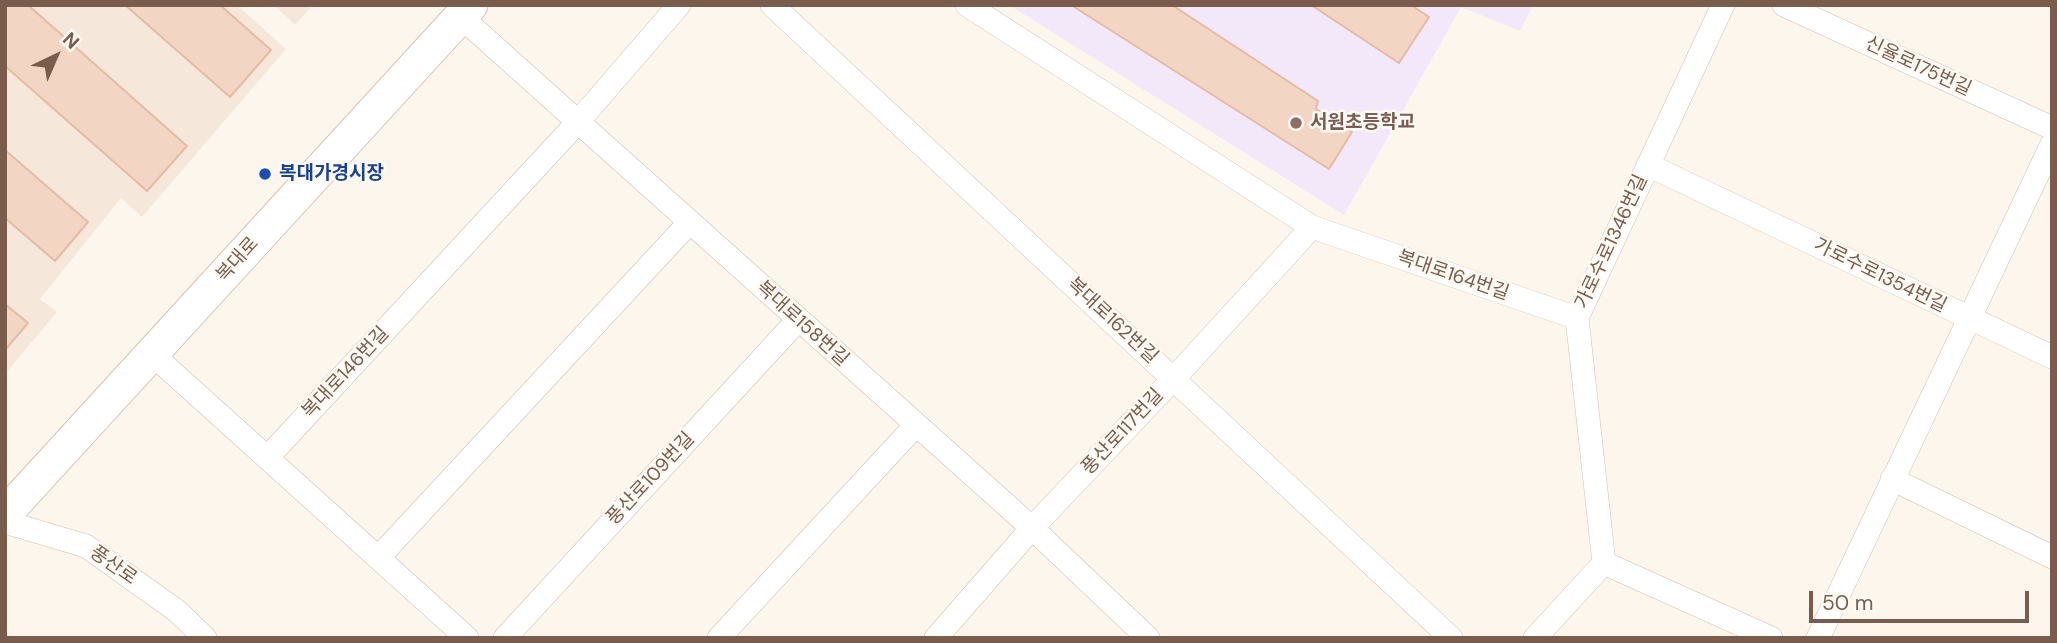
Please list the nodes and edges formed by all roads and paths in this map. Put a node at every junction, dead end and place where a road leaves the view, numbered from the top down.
1 (679, 5) edge
2 (772, 5) edge
3 (967, 5) edge
4 (1723, 5) edge
5 (1784, 5) edge
6 (466, 11) edge
7 (577, 123) junction
8 (2052, 128) edge
9 (2052, 144) edge
10 (1648, 165) junction
11 (689, 223) junction
12 (1312, 226) junction
13 (1791, 233) joint
14 (1577, 318) junction
15 (1969, 319) junction
16 (798, 320) junction
17 (152, 354) junction
18 (2052, 357) edge
19 (1174, 379) junction
20 (916, 425) junction
21 (267, 458) junction
22 (1892, 479) junction
23 (5, 514) edge
24 (5, 522) edge
25 (1032, 528) junction
26 (2043, 552) edge
27 (378, 558) junction
28 (1604, 563) junction
29 (1140, 635) edge
30 (205, 638) edge
31 (467, 638) edge
32 (505, 638) edge
33 (719, 638) edge
34 (936, 638) edge
35 (1451, 638) edge
36 (1535, 638) edge
37 (1771, 638) edge
38 (1818, 638) edge

1 - 7 street
2 - 19 street, 복대로162번길
3 - 12 street, 복대로164번길
4 - 10 street, 가로수로1346번길
5 - 8 street, 신율로175번길
6 - 7 street, 복대로158번길
6 - 17 street, 복대로
7 - 11 street, 복대로158번길
7 - 21 street, 복대로146번길
9 - 15 street, 가로수로1354번길
10 - 13 street, 가로수로1346번길
10 - 14 street, 가로수로1346번길
11 - 16 street, 복대로158번길
11 - 27 street
12 - 14 street, 복대로164번길
12 - 19 street, 풍산로117번길
13 - 15 street, 가로수로1354번길
14 - 28 street
15 - 18 street, 가로수로1354번길
15 - 22 street, 가로수로1354번길
16 - 20 street, 복대로158번길
16 - 32 street, 풍산로109번길
17 - 21 street
17 - 23 street, 복대로
19 - 25 street, 풍산로117번길
19 - 35 street, 복대로162번길
20 - 25 street, 복대로158번길
20 - 33 street
21 - 27 street
22 - 26 street
22 - 38 street, 가로수로1354번길
24 - 30 street, 풍산로
25 - 29 street, 복대로158번길
25 - 34 street, 풍산로117번길
27 - 31 street
28 - 36 street
28 - 37 street

